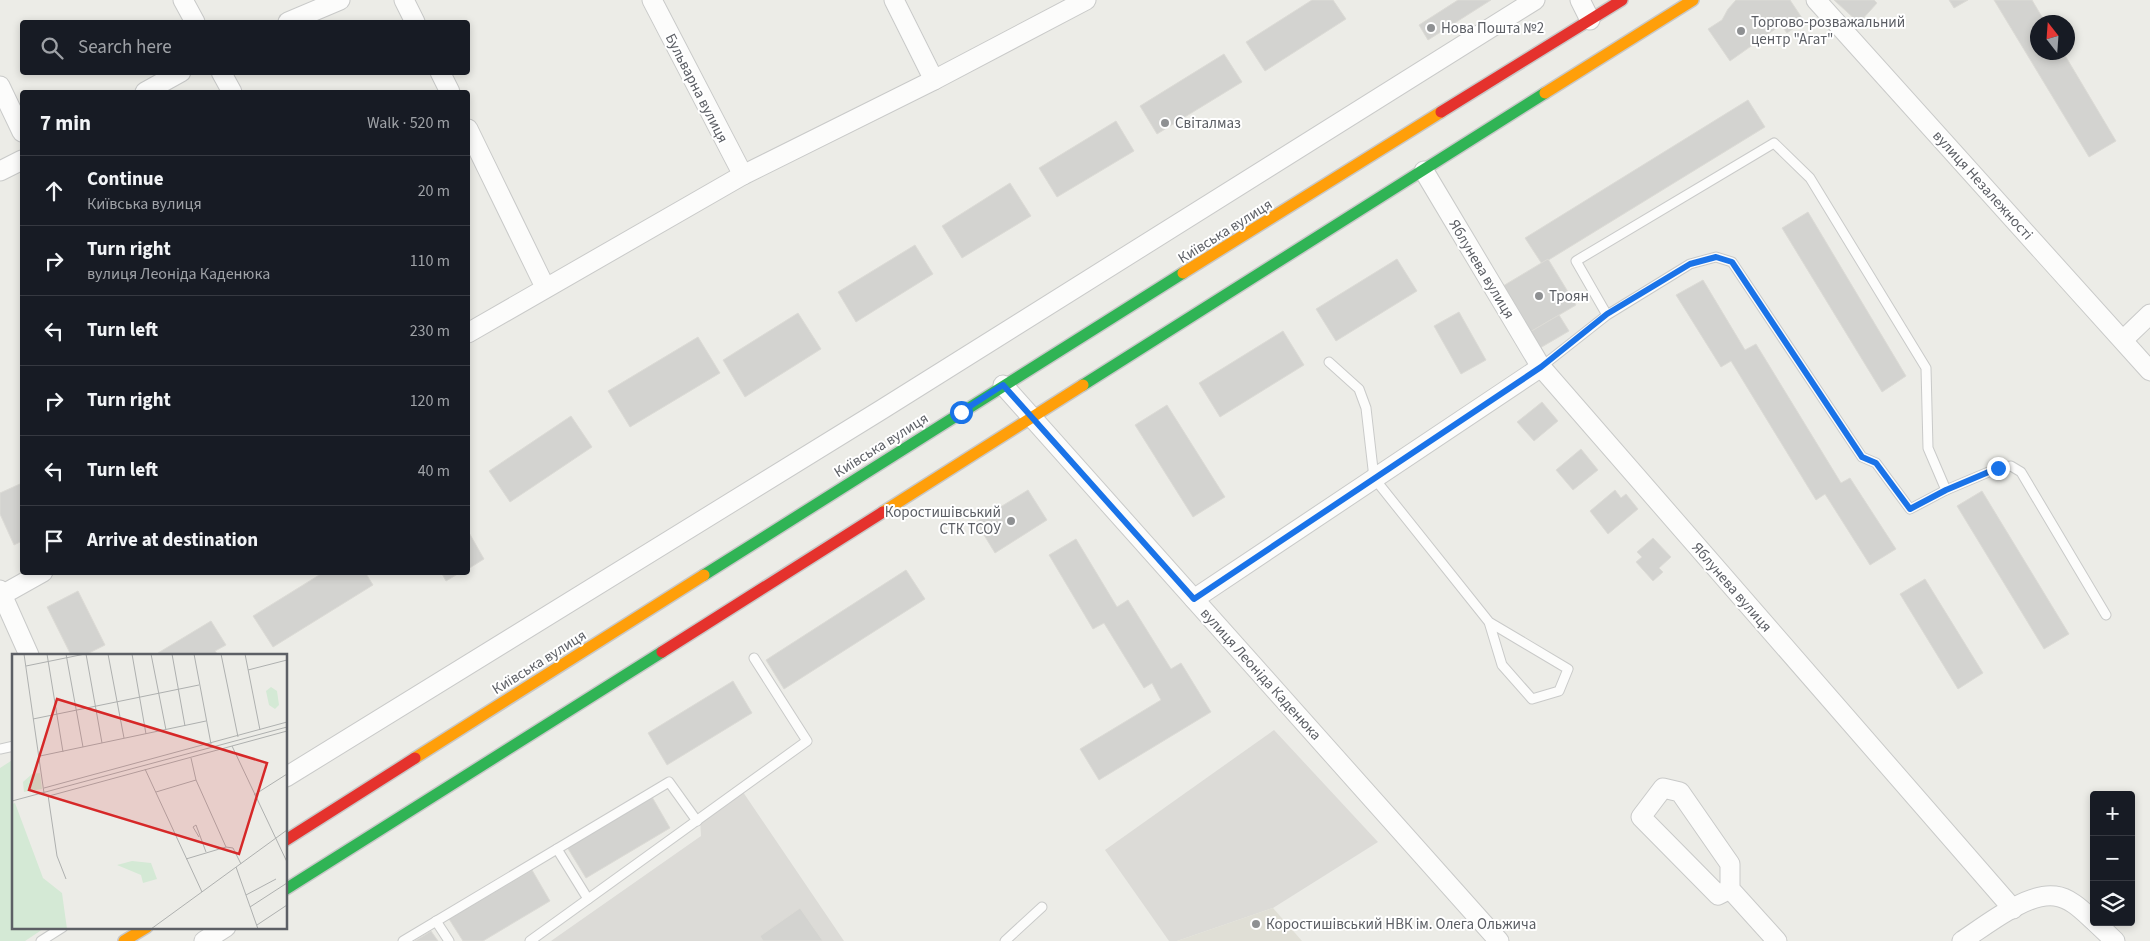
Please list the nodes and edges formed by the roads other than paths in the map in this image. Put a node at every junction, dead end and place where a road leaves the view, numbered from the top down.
1 (183, 0) edge
2 (340, 0) edge
3 (404, 0) edge
4 (652, 0) edge
5 (894, 0) edge
6 (1086, 0) edge
7 (1535, 0) edge
8 (1580, 0) edge
9 (1622, 0) edge
10 (1693, 0) edge
11 (1816, 0) edge
12 (194, 20) edge
13 (293, 20) edge
14 (414, 20) edge
15 (1590, 20) junction
16 (176, 75) edge
17 (223, 75) edge
18 (442, 75) edge
19 (934, 80) junction
20 (0, 86) edge
21 (149, 90) edge
22 (231, 90) edge
23 (449, 90) edge
24 (20, 128) edge
25 (470, 133) edge
26 (20, 161) edge
27 (0, 171) edge
28 (1424, 171) junction
29 (743, 176) junction
30 (545, 287) junction
31 (1607, 314) junction
32 (2150, 314) edge
33 (470, 332) edge
34 (2123, 340) junction
35 (1329, 362) dead end
36 (1541, 367) junction
37 (2150, 370) edge
38 (1003, 385) junction
39 (1033, 418) junction
40 (1374, 478) junction
41 (1946, 490) junction
42 (38, 575) edge
43 (1, 592) edge
44 (1194, 599) junction
45 (2106, 615) dead end
46 (1489, 622) junction
47 (29, 654) edge
48 (754, 658) dead end
49 (288, 776) edge
50 (697, 822) junction
51 (288, 839) edge
52 (556, 849) junction
53 (288, 888) edge
54 (1730, 889) junction
55 (588, 899) junction
56 (1042, 907) dead end
57 (2013, 909) junction
58 (2090, 918) edge
59 (436, 921) junction
60 (2098, 926) edge
61 (60, 928) edge
62 (145, 928) edge
63 (193, 928) edge
64 (224, 928) edge
65 (41, 941) edge
66 (124, 941) edge
67 (199, 941) edge
68 (204, 941) edge
69 (403, 941) edge
70 (449, 941) edge
71 (530, 941) edge
72 (1005, 941) edge
73 (1499, 941) edge
74 (1776, 941) edge
75 (1962, 941) edge
76 (2115, 941) edge

1 - 12 street
2 - 13 street
3 - 14 street
4 - 29 street, Бульварна вулиця
5 - 19 street
6 - 19 street
7 - 49 street
8 - 15 street
9 - 15 street, Київська вулиця
10 - 28 street
11 - 34 street, вулиця Незалежності
15 - 38 street, Київська вулиця
16 - 21 street
17 - 22 street
18 - 23 street
19 - 29 street
20 - 24 street
25 - 30 street
26 - 27 street
28 - 36 street, Яблунева вулиця
28 - 39 street
29 - 30 street
30 - 33 street
31 - 36 lane
31 - 41 lane
31 - 41 lane
32 - 34 street
34 - 37 street, вулиця Незалежності
35 - 40 lane
36 - 40 street
36 - 57 street, Яблунева вулиця
38 - 39 street, вулиця Леоніда Каденюка
38 - 51 street, Київська вулиця
39 - 44 street, вулиця Леоніда Каденюка
39 - 53 street
40 - 44 street
40 - 46 lane
41 - 45 lane
42 - 43 street
43 - 47 street
44 - 73 street, вулиця Леоніда Каденюка
46 - 46 lane
48 - 50 lane
50 - 52 lane
50 - 55 lane
52 - 55 lane
52 - 59 lane
54 - 54 street
54 - 74 street
55 - 71 lane
56 - 72 lane
57 - 58 street
57 - 75 street
59 - 69 lane
59 - 70 lane
60 - 76 street
61 - 65 lane
62 - 66 street
63 - 67 street
64 - 68 street

